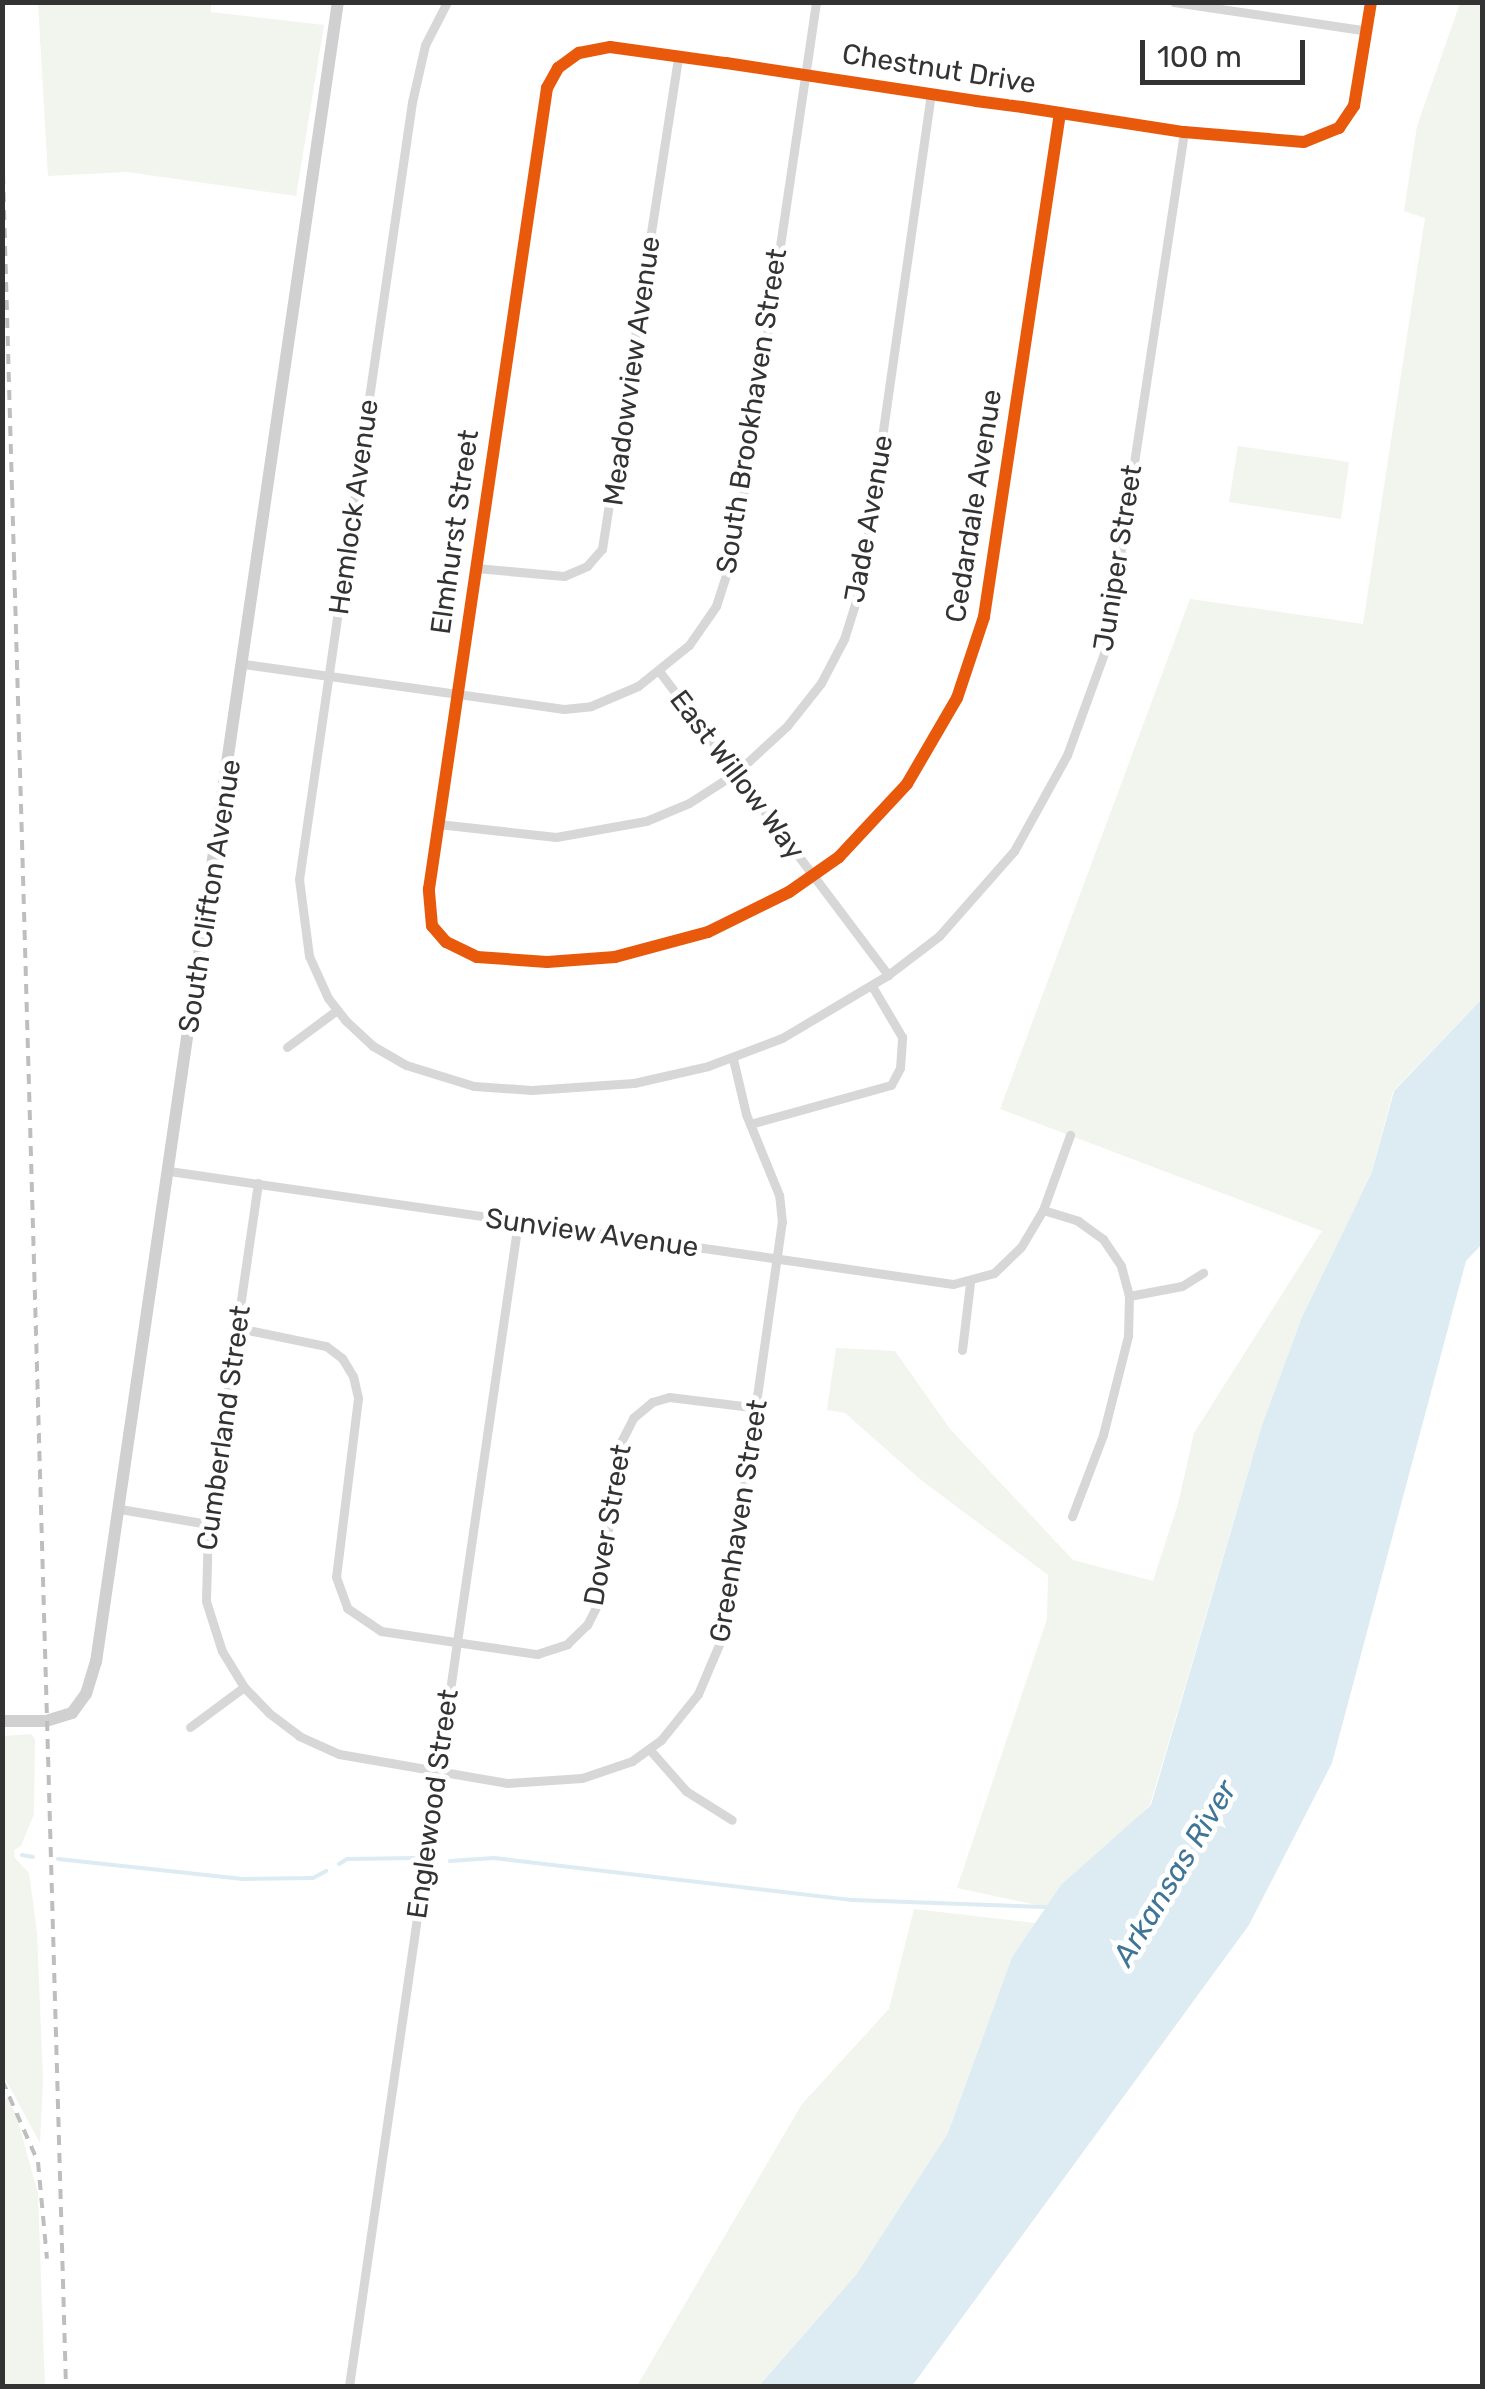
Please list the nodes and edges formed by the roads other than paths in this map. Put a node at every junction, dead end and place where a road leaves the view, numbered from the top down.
1 (338, 2) edge
2 (448, 2) edge
3 (816, 2) edge
4 (1174, 2) edge
5 (1370, 2) edge
6 (1366, 31) junction
7 (678, 56) junction
8 (554, 74) joint
9 (805, 75) junction
10 (932, 94) junction
11 (1060, 113) junction
12 (1184, 132) junction
13 (476, 568) junction
14 (244, 664) junction
15 (659, 671) junction
16 (329, 676) junction
17 (456, 695) junction
18 (736, 772) junction
19 (438, 824) junction
20 (813, 876) junction
21 (495, 960) joint
22 (888, 975) junction
23 (872, 986) junction
24 (337, 1010) junction
25 (287, 1047) dead end
26 (733, 1058) junction
27 (750, 1124) junction
28 (1070, 1135) dead end
29 (169, 1171) junction
30 (258, 1183) junction
31 (1044, 1210) junction
32 (518, 1222) junction
33 (778, 1260) junction
34 (1203, 1273) dead end
35 (970, 1283) junction
36 (1129, 1296) junction
37 (238, 1328) junction
38 (962, 1350) dead end
39 (759, 1408) junction
40 (120, 1509) junction
41 (1072, 1516) dead end
42 (208, 1524) junction
43 (456, 1642) junction
44 (244, 1688) junction
45 (2, 1721) edge
46 (190, 1727) dead end
47 (650, 1750) junction
48 (437, 1773) junction
49 (732, 1820) dead end
50 (349, 2386) edge

1 - 14 street, South Clifton Avenue
2 - 16 street, Hemlock Avenue
3 - 9 street, South Brookhaven Street
4 - 6 street
5 - 6 street
6 - 12 street, Chestnut Drive
7 - 8 street, Chestnut Drive
7 - 9 street, Chestnut Drive
7 - 13 street, Meadowview Avenue
8 - 13 street, Elmhurst Street
9 - 10 street, Chestnut Drive
9 - 15 street, South Brookhaven Street
10 - 11 street, Chestnut Drive
10 - 18 street, Jade Avenue
11 - 12 street, Chestnut Drive
11 - 20 street, Cedardale Avenue
12 - 22 street, Juniper Street
13 - 17 street, Elmhurst Street
14 - 16 street, South Brookhaven Street
14 - 29 street, South Clifton Avenue
15 - 17 street, South Brookhaven Street
15 - 18 street, East Willow Way
16 - 17 street, South Brookhaven Street
16 - 24 street, Hemlock Avenue
17 - 19 street, Elmhurst Street
18 - 19 street, Jade Avenue
18 - 20 street, East Willow Way
19 - 21 street, Elmhurst Street
20 - 21 street, Cedardale Avenue
20 - 22 street, East Willow Way
22 - 23 street, Juniper Street
23 - 26 street, Juniper Street
23 - 27 street
24 - 25 street
24 - 26 street, Juniper Street
26 - 27 street, Greenhaven Street
27 - 33 street, Greenhaven Street
28 - 31 street
29 - 30 street, Sunview Avenue
29 - 40 street, South Clifton Avenue
30 - 32 street, Sunview Avenue
30 - 37 street, Cumberland Street
31 - 35 street
31 - 36 street
32 - 33 street, Sunview Avenue
32 - 43 street, Englewood Street
33 - 35 street, Sunview Avenue
33 - 39 street, Greenhaven Street
34 - 36 street
35 - 38 street
36 - 41 street
37 - 42 street, Cumberland Street
37 - 43 street, Dover Street
39 - 43 street, Dover Street
39 - 47 street, Greenhaven Street
40 - 42 street
40 - 45 street, South Clifton Avenue
42 - 44 street, Cumberland Street
43 - 48 street, Englewood Street
44 - 46 street
44 - 48 street, Cumberland Street
47 - 48 street, Greenhaven Street
47 - 49 street
48 - 50 street, Englewood Street

